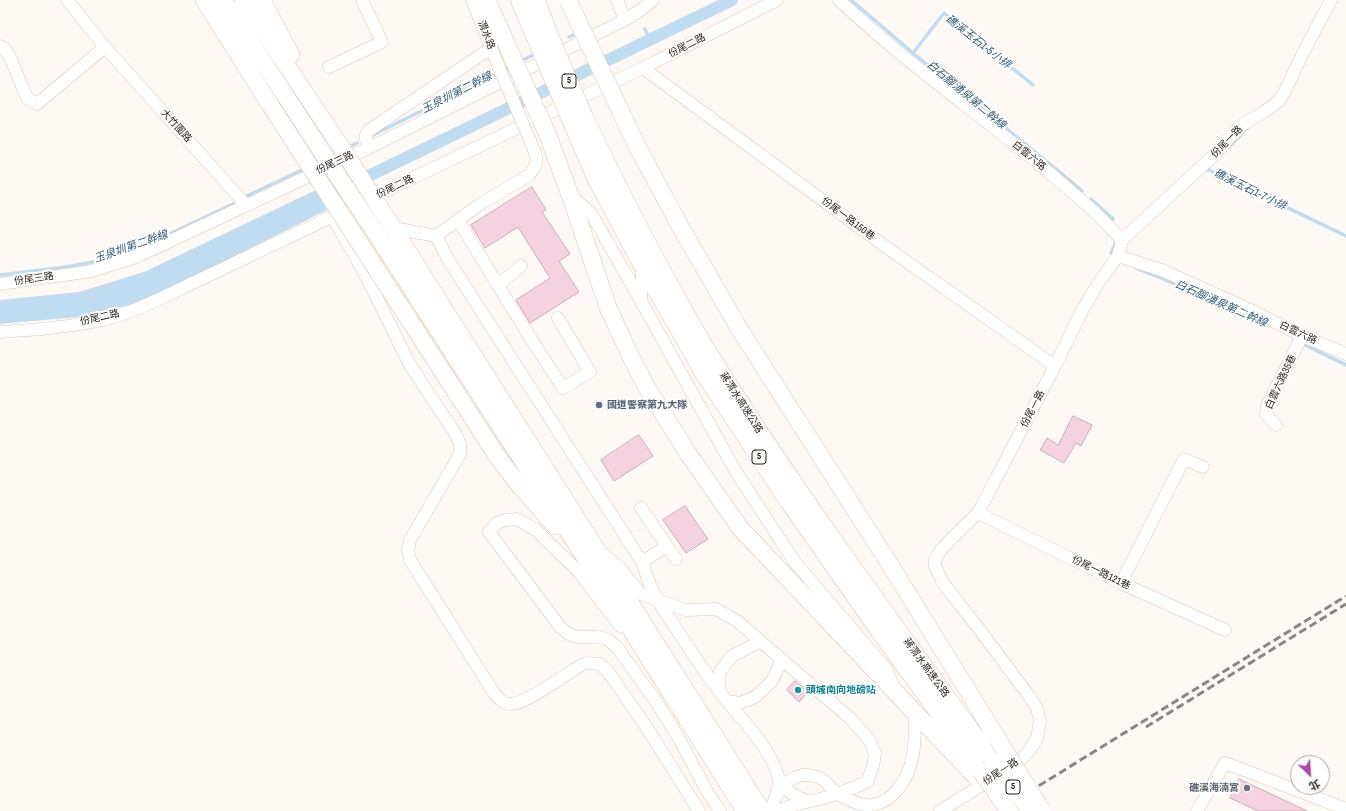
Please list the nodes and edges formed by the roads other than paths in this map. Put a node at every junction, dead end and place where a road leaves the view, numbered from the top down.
1 (67, 0) edge
2 (204, 0) edge
3 (223, 0) edge
4 (243, 0) edge
5 (262, 0) edge
6 (362, 0) edge
7 (472, 0) edge
8 (487, 0) edge
9 (519, 0) edge
10 (536, 0) edge
11 (568, 0) edge
12 (617, 0) edge
13 (654, 0) edge
14 (777, 0) edge
15 (839, 0) edge
16 (1331, 0) edge
17 (625, 20) junction
18 (0, 46) edge
19 (105, 46) junction
20 (491, 48) junction
21 (547, 49) junction
22 (329, 68) dead end
23 (643, 68) junction
24 (578, 119) junction
25 (330, 131) junction
26 (369, 148) junction
27 (570, 195) junction
28 (246, 205) junction
29 (332, 217) junction
30 (458, 220) junction
31 (394, 228) junction
32 (436, 236) junction
33 (1122, 240) junction
34 (1118, 256) junction
35 (642, 265) junction
36 (521, 266) dead end
37 (0, 284) edge
38 (498, 285) junction
39 (641, 301) junction
40 (558, 318) dead end
41 (0, 332) edge
42 (1302, 336) junction
43 (1346, 354) edge
44 (1055, 366) junction
45 (1276, 425) dead end
46 (1203, 467) dead end
47 (641, 508) dead end
48 (978, 513) junction
49 (667, 546) junction
50 (597, 549) junction
51 (676, 559) dead end
52 (642, 562) junction
53 (1121, 583) junction
54 (610, 596) junction
55 (658, 601) junction
56 (1225, 630) dead end
57 (761, 641) junction
58 (782, 660) junction
59 (719, 690) junction
60 (896, 693) junction
61 (727, 701) junction
62 (682, 710) junction
63 (915, 713) junction
64 (984, 770) junction
65 (781, 782) junction
66 (837, 794) junction
67 (809, 801) junction
68 (771, 808) edge
69 (1346, 809) edge
70 (699, 811) edge
71 (720, 811) edge
72 (745, 811) edge
73 (940, 811) edge
74 (1009, 811) edge
75 (1030, 811) edge
76 (1042, 811) edge
77 (1197, 811) edge

1 - 19 street, 大竹圍路
2 - 54 highway, bridge
3 - 54 highway, bridge
4 - 25 highway
5 - 25 highway
6 - 22 street
7 - 20 street, 渭水路
8 - 27 highway, bridge
9 - 21 highway, 蔣渭水高速公路 / 5
10 - 21 highway, 蔣渭水高速公路 / 5
11 - 76 highway, bridge
12 - 17 street
13 - 17 street, 份尾三路
14 - 23 street, 份尾二路
15 - 33 street, 白雲六路
16 - 33 street, 份尾一路
17 - 26 street, 份尾三路
18 - 19 street
19 - 28 street, 大竹圍路
20 - 26 street
20 - 30 street, 渭水路, bridge
21 - 24 highway, 蔣渭水高速公路 / 5, bridge
23 - 29 street, 份尾二路
23 - 44 street, 份尾一路150巷
24 - 35 highway, 蔣渭水高速公路 / 5
24 - 64 highway, 蔣渭水高速公路 / 5
25 - 31 highway, bridge
26 - 28 street, 份尾三路
27 - 39 street
27 - 60 highway
28 - 37 street, 份尾三路
29 - 41 street, 份尾二路
29 - 70 street
30 - 32 street, 渭水路
30 - 38 street
31 - 32 street
31 - 50 highway
32 - 52 street
33 - 34 street, 份尾一路
34 - 42 street, 白雲六路
34 - 44 street, 份尾一路
35 - 39 street
35 - 64 highway, 蔣渭水高速公路 / 5
36 - 38 street
38 - 40 street
39 - 60 street
42 - 43 street, 白雲六路
42 - 45 street, 白雲六路35巷
44 - 48 street, 份尾一路
46 - 53 street
47 - 49 street
48 - 53 street, 份尾一路121巷
48 - 73 street, 份尾一路
49 - 51 street
49 - 52 street
50 - 55 street
50 - 68 highway
52 - 55 street
53 - 56 street, 份尾一路121巷
54 - 62 highway
55 - 57 street
55 - 59 street
57 - 58 street
57 - 59 street
58 - 61 street
58 - 66 street
59 - 61 street
60 - 63 highway
61 - 65 street
62 - 71 street
62 - 72 highway
63 - 64 highway
63 - 66 street
64 - 74 highway, 蔣渭水高速公路 / 5, bridge
64 - 75 highway, 蔣渭水高速公路 / 5, bridge
65 - 66 street
65 - 67 street
65 - 68 street
66 - 67 street
67 - 68 street
69 - 77 street

